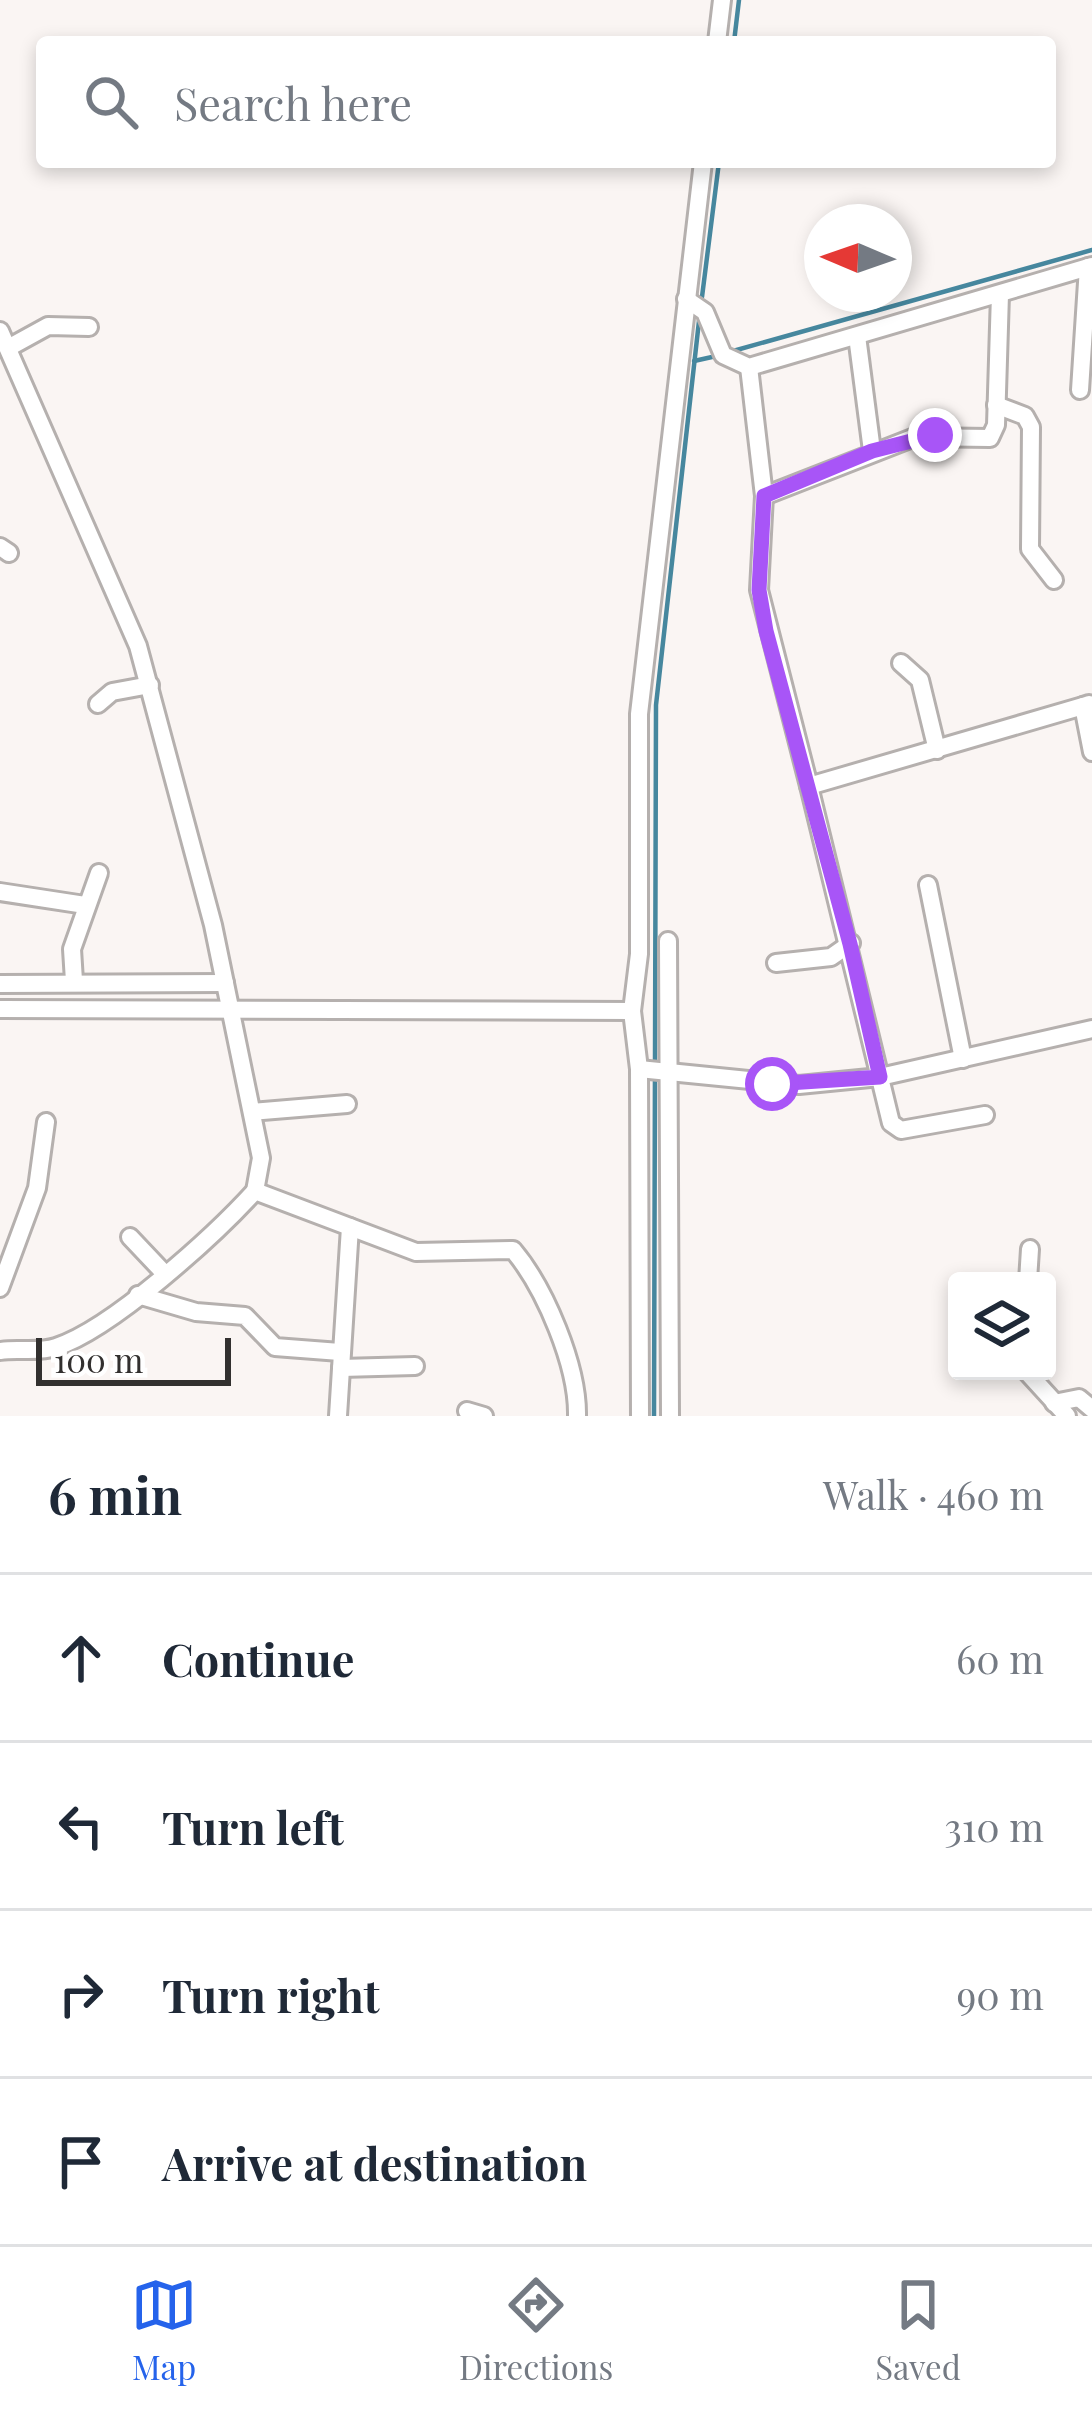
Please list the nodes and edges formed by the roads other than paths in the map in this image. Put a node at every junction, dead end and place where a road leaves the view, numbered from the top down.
1 (722, 0) edge
2 (719, 36) edge
3 (702, 168) edge
4 (1090, 267) edge
5 (1000, 294) junction
6 (686, 299) junction
7 (89, 327) dead end
8 (857, 335) junction
9 (4, 352) edge
10 (749, 367) junction
11 (1080, 390) dead end
12 (996, 405) junction
13 (872, 451) junction
14 (764, 496) junction
15 (1054, 580) dead end
16 (901, 663) dead end
17 (150, 686) junction
18 (98, 704) dead end
19 (1088, 705) edge
20 (937, 750) junction
21 (1092, 752) edge
22 (809, 786) junction
23 (99, 873) dead end
24 (928, 885) dead end
25 (0, 892) edge
26 (85, 905) junction
27 (668, 941) dead end
28 (850, 944) junction
29 (776, 963) dead end
30 (74, 982) junction
31 (0, 984) edge
32 (228, 996) junction
33 (0, 1009) edge
34 (632, 1012) junction
35 (1092, 1030) edge
36 (963, 1059) junction
37 (640, 1069) junction
38 (668, 1072) junction
39 (880, 1077) junction
40 (347, 1103) dead end
41 (252, 1112) junction
42 (985, 1115) dead end
43 (46, 1122) dead end
44 (255, 1191) junction
45 (350, 1227) junction
46 (130, 1237) dead end
47 (1030, 1249) dead end
48 (5, 1258) edge
49 (1029, 1272) edge
50 (165, 1274) junction
51 (0, 1288) edge
52 (137, 1294) junction
53 (0, 1351) edge
54 (340, 1360) junction
55 (416, 1366) dead end
56 (1035, 1380) edge
57 (1061, 1409) edge
58 (1092, 1409) edge
59 (338, 1416) edge
60 (577, 1416) edge
61 (640, 1416) edge
62 (670, 1416) edge

1 - 2 street
3 - 6 street
4 - 5 street
4 - 11 street
5 - 8 street
5 - 12 street
6 - 10 street
6 - 34 street
7 - 9 street
8 - 10 street
8 - 13 street
9 - 17 street
10 - 14 street
12 - 13 street
12 - 15 street
13 - 14 street
14 - 22 street
16 - 20 street
17 - 18 street
17 - 32 street
19 - 20 street
19 - 21 street
20 - 22 street
22 - 28 street
23 - 26 street
24 - 36 street
25 - 26 street
26 - 30 street
27 - 38 street
28 - 29 street
28 - 39 street
30 - 31 street
30 - 32 street
32 - 33 street
32 - 34 street
32 - 41 street
34 - 37 street
35 - 36 street
36 - 39 street
37 - 38 street
37 - 61 street
38 - 39 street
38 - 62 street
39 - 42 street
40 - 41 street
41 - 44 street
43 - 48 street
44 - 45 street
44 - 50 street
45 - 54 street
45 - 60 street
46 - 50 street
47 - 49 street
48 - 51 street
50 - 52 street
52 - 53 street
52 - 54 street
54 - 55 street
54 - 59 street
56 - 57 street
57 - 58 street

